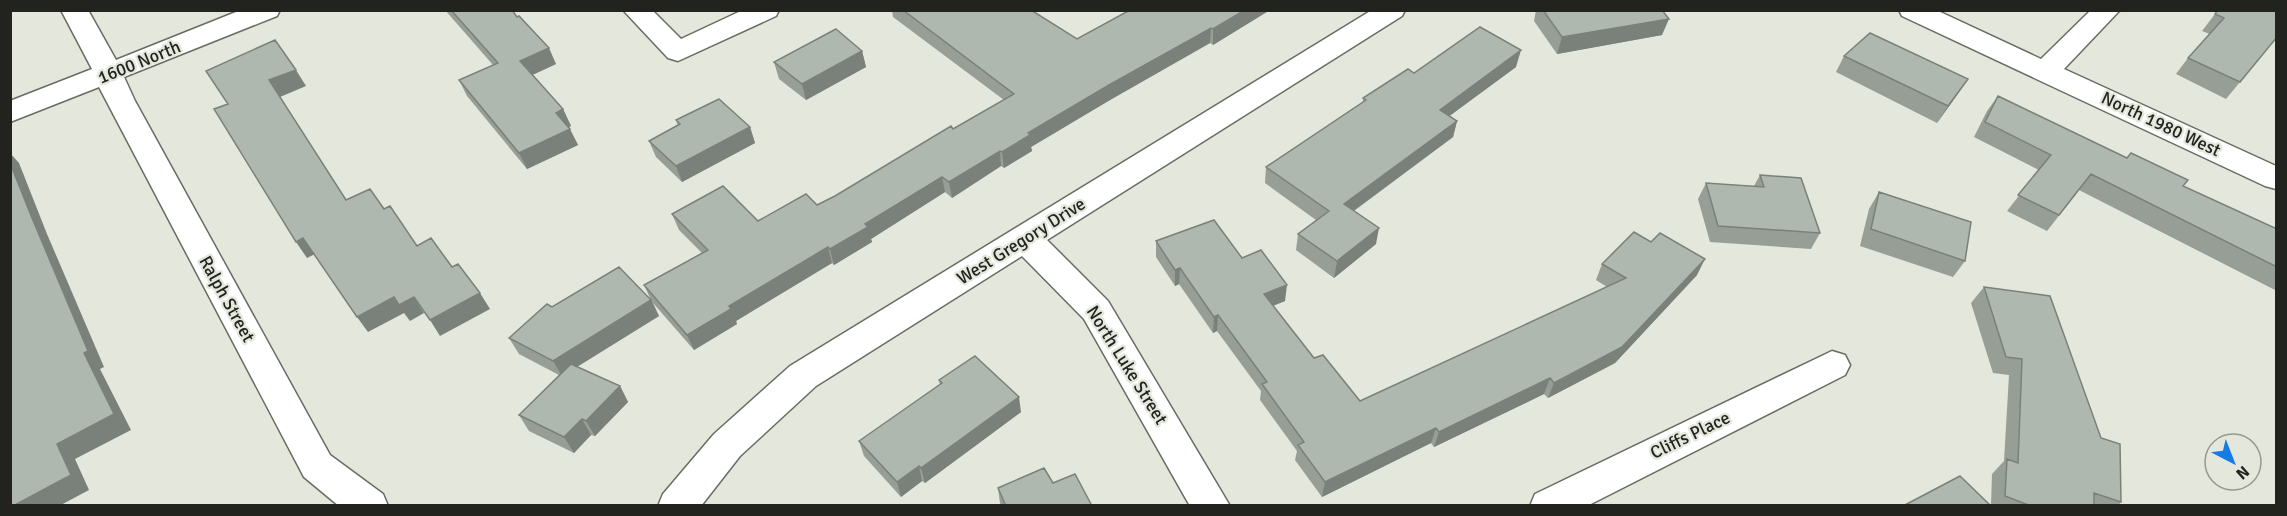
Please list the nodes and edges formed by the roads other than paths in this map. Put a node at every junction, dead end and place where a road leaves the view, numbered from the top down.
1 (74, 10) edge
2 (267, 10) edge
3 (636, 10) edge
4 (766, 10) edge
5 (1392, 10) edge
6 (1912, 10) edge
7 (2107, 10) edge
8 (2045, 70) junction
9 (107, 74) junction
10 (10, 112) edge
11 (2277, 178) edge
12 (1025, 238) junction
13 (1832, 365) dead end
14 (369, 506) edge
15 (677, 506) edge
16 (1211, 506) edge
17 (1549, 506) edge

1 - 9 street, Ralph Street
2 - 9 street, 1600 North
3 - 4 street
5 - 12 street, West Gregory Drive
6 - 8 street, North 1980 West
7 - 8 street
8 - 11 street, North 1980 West
9 - 10 street, 1600 North
9 - 14 street, Ralph Street
12 - 15 street, West Gregory Drive
12 - 16 street, North Luke Street
13 - 17 street, Cliffs Place

